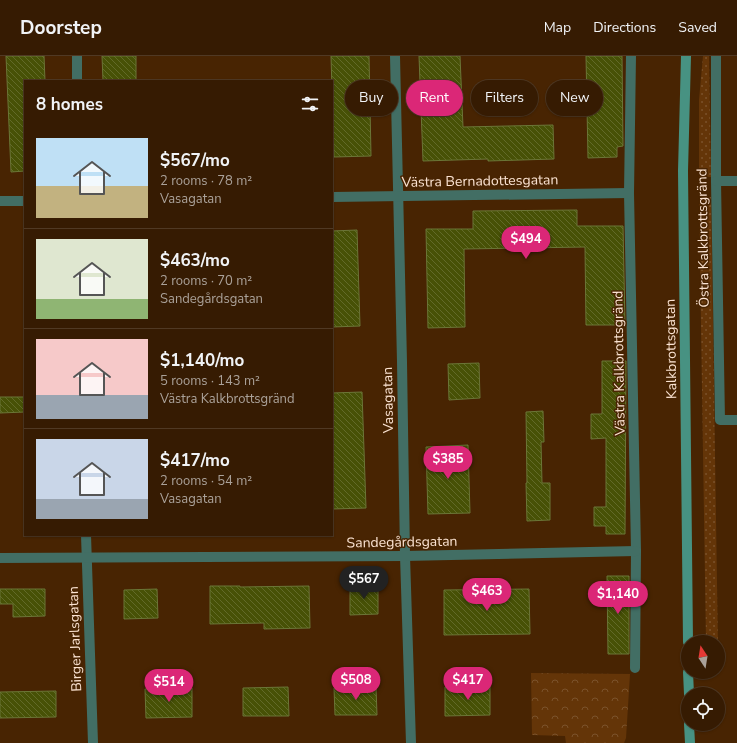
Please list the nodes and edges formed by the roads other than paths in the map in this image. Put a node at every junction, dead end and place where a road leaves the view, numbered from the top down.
1 (76, 56) edge
2 (395, 56) edge
3 (631, 56) edge
4 (686, 56) edge
5 (716, 56) edge
6 (77, 80) edge
7 (716, 181) junction
8 (737, 181) edge
9 (629, 192) junction
10 (398, 196) junction
11 (333, 197) edge
12 (0, 201) edge
13 (24, 201) edge
14 (737, 420) edge
15 (86, 536) edge
16 (636, 551) junction
17 (405, 556) junction
18 (0, 558) edge
19 (86, 558) junction
20 (688, 635) edge
21 (635, 668) dead end
22 (688, 731) edge
23 (689, 731) edge
24 (93, 743) edge
25 (411, 743) edge
26 (686, 743) edge
27 (690, 743) edge

1 - 6 street
2 - 10 street, Vasagatan
3 - 9 street, Västra Kalkbrottsgränd
4 - 20 main road, Kalkbrottsgatan
5 - 7 street, Östra Kalkbrottsgränd
7 - 8 street
7 - 14 street, Östra Kalkbrottsgränd
9 - 10 street, Västra Bernadottesgatan
9 - 16 street, Västra Kalkbrottsgränd
10 - 11 street, Västra Bernadottesgatan
10 - 17 street, Vasagatan
12 - 13 street
15 - 19 street, Birger Jarlsgatan
16 - 17 street, Sandegårdsgatan
16 - 21 street, Västra Kalkbrottsgränd
17 - 19 street, Sandegårdsgatan
17 - 25 street, Vasagatan
18 - 19 street, Sandegårdsgatan
19 - 24 street, Birger Jarlsgatan
22 - 26 main road
23 - 27 main road

